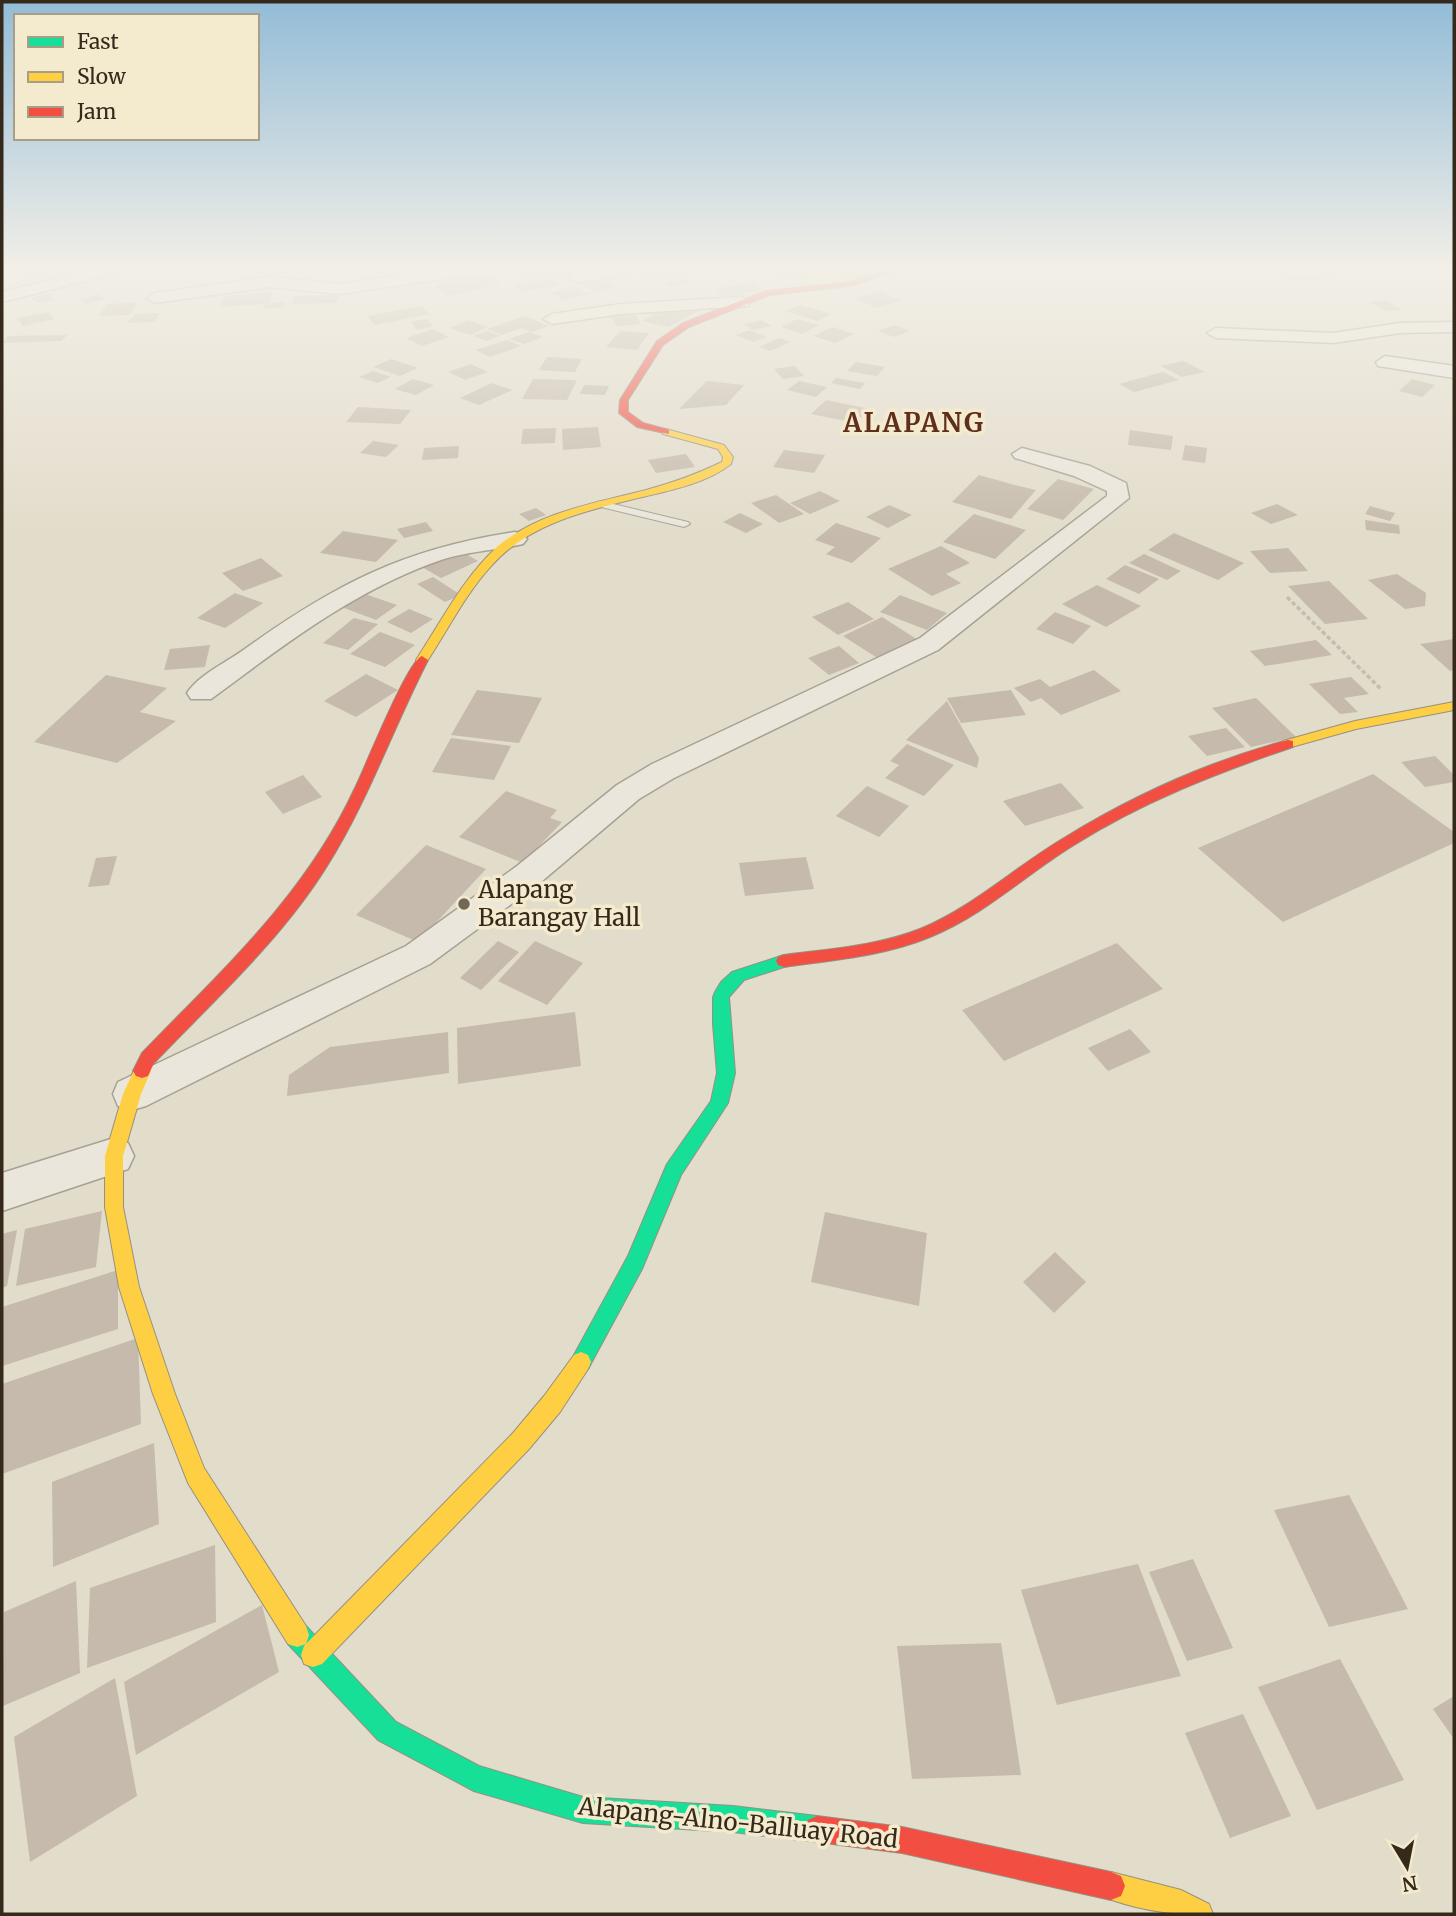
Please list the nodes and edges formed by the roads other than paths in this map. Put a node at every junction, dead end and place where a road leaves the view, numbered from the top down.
1 (650, 359) edge
2 (1385, 362) dead end
3 (1454, 372) edge
4 (1022, 454) dead end
5 (601, 504) junction
6 (684, 524) dead end
7 (515, 539) junction
8 (201, 694) dead end
9 (1454, 706) edge
10 (132, 1094) junction
11 (114, 1156) junction
12 (2, 1192) edge
13 (313, 1655) junction
14 (1199, 1914) edge

1 - 5 main road, Alapang-Alno-Balluay Road
2 - 3 street
4 - 10 street
5 - 6 lane
5 - 7 main road, Alapang-Alno-Balluay Road
7 - 8 street
7 - 10 main road, Alapang-Alno-Balluay Road
9 - 13 main road
10 - 11 main road, Alapang-Alno-Balluay Road
11 - 12 street
11 - 13 main road, Alapang-Alno-Balluay Road
13 - 14 main road, Alapang-Alno-Balluay Road

